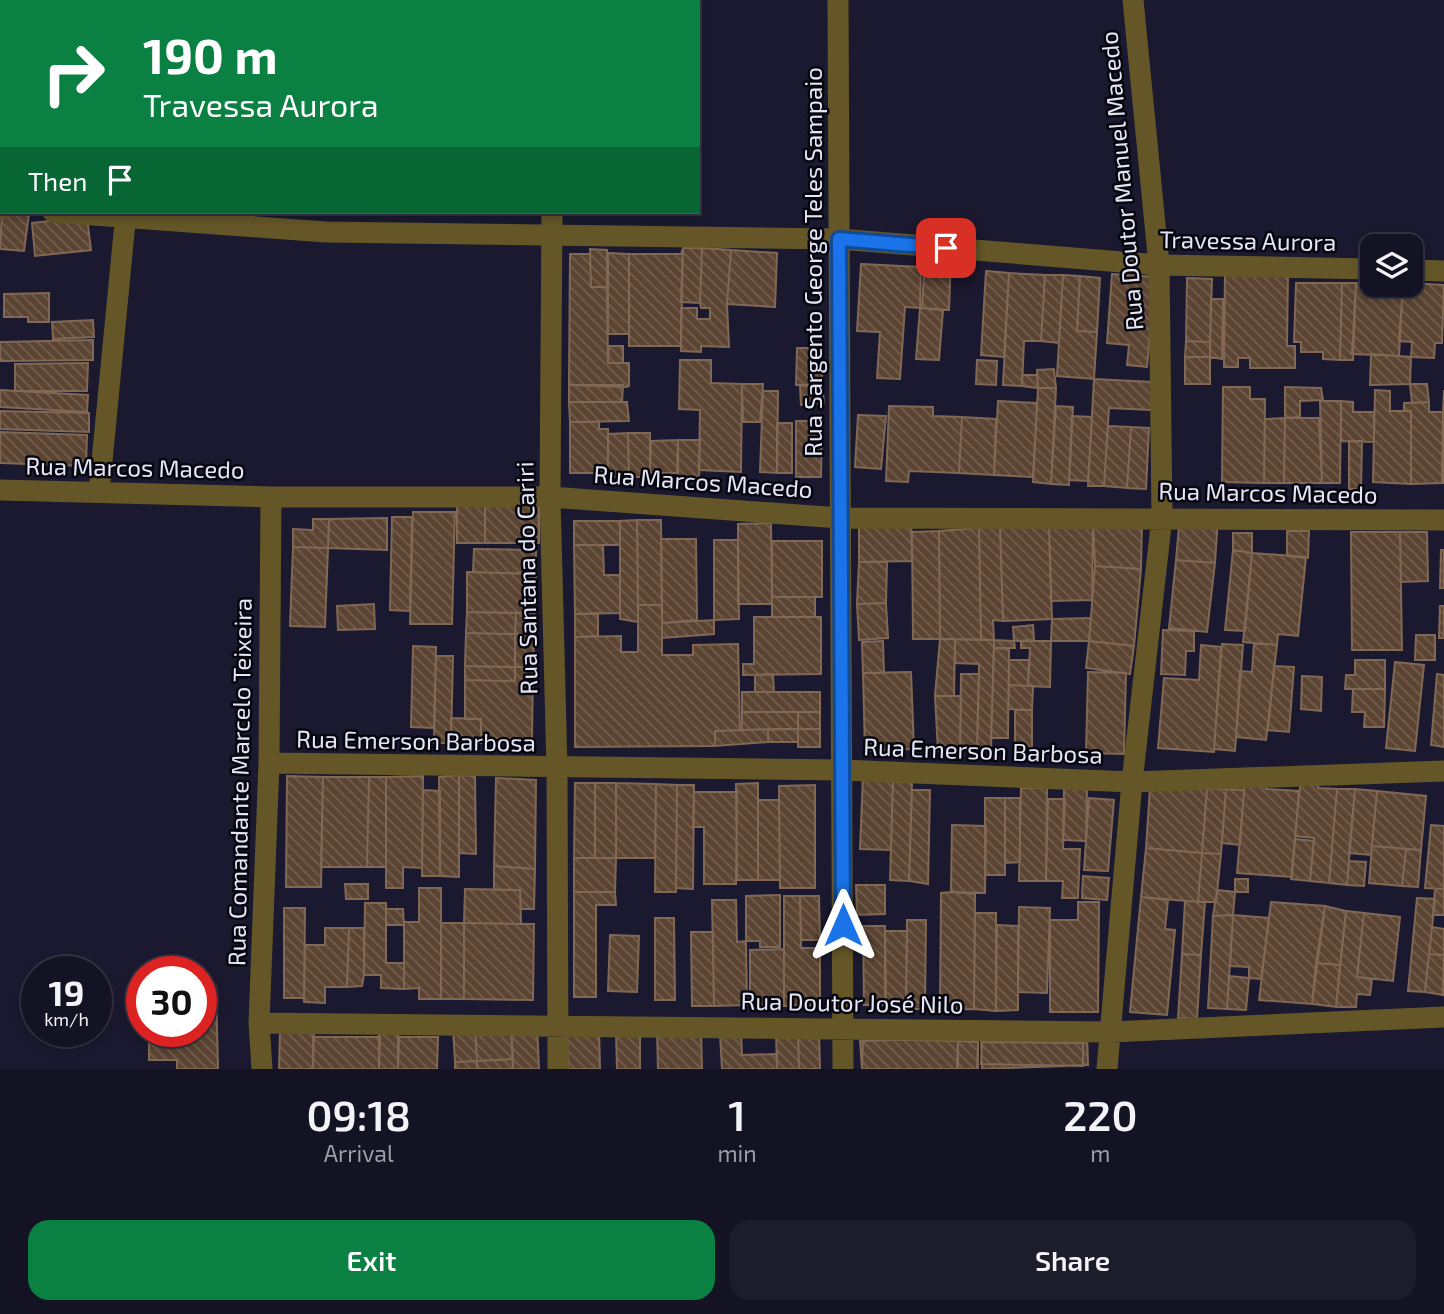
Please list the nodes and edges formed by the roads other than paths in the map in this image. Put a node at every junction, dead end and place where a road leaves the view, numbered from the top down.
1 (838, 0) edge
2 (1133, 0) edge
3 (126, 214) edge
4 (552, 214) edge
5 (327, 222) edge
6 (552, 235) junction
7 (839, 239) junction
8 (1159, 265) junction
9 (1360, 269) edge
10 (1423, 270) edge
11 (1444, 271) edge
12 (0, 490) edge
13 (99, 492) junction
14 (271, 497) junction
15 (550, 497) junction
16 (840, 517) junction
17 (1162, 517) junction
18 (1444, 520) edge
19 (269, 763) junction
20 (557, 769) junction
21 (842, 771) junction
22 (1444, 771) edge
23 (1132, 782) junction
24 (1444, 1017) edge
25 (259, 1023) junction
26 (558, 1024) junction
27 (844, 1028) junction
28 (1110, 1032) junction
29 (262, 1069) edge
30 (558, 1069) edge
31 (843, 1069) edge
32 (1107, 1069) edge

1 - 7 street, Rua Sargento George Teles Sampaio
2 - 8 street, Rua Doutor Manuel Macedo
3 - 5 street, Travessa Aurora
3 - 13 street
4 - 6 street, Rua Santana do Cariri
5 - 6 street, Travessa Aurora
6 - 7 street, Travessa Aurora
6 - 15 street, Rua Santana do Cariri
7 - 8 street, Travessa Aurora
7 - 16 street, Rua Sargento George Teles Sampaio
8 - 9 street, Travessa Aurora
8 - 17 street, Rua Doutor Manuel Macedo
10 - 11 street
12 - 13 street, Rua Marcos Macedo
13 - 14 street, Rua Marcos Macedo
14 - 15 street, Rua Marcos Macedo
14 - 19 street, Rua Comandante Marcelo Teixeira
15 - 16 street, Rua Marcos Macedo
15 - 20 street, Rua Santana do Cariri
16 - 17 street, Rua Marcos Macedo
16 - 21 street, Rua Sargento George Teles Sampaio
17 - 18 street, Rua Marcos Macedo
17 - 23 street, Rua Doutor Manuel Macedo
19 - 20 street, Rua Emerson Barbosa
19 - 25 street, Rua Comandante Marcelo Teixeira
20 - 21 street, Rua Emerson Barbosa
20 - 26 street, Rua Santana do Cariri
21 - 23 street, Rua Emerson Barbosa
21 - 27 street, Rua Sargento George Teles Sampaio
22 - 23 street, Rua Emerson Barbosa
23 - 28 street, Rua Doutor Manuel Macedo
24 - 28 street, Rua Doutor José Nilo
25 - 26 street, Rua Doutor José Nilo
25 - 29 street, Rua Comandante Marcelo Teixeira
26 - 27 street, Rua Doutor José Nilo
26 - 30 street, Rua Santana do Cariri
27 - 28 street, Rua Doutor José Nilo
27 - 31 street, Rua Sargento George Teles Sampaio
28 - 32 street, Rua Doutor Manuel Macedo

